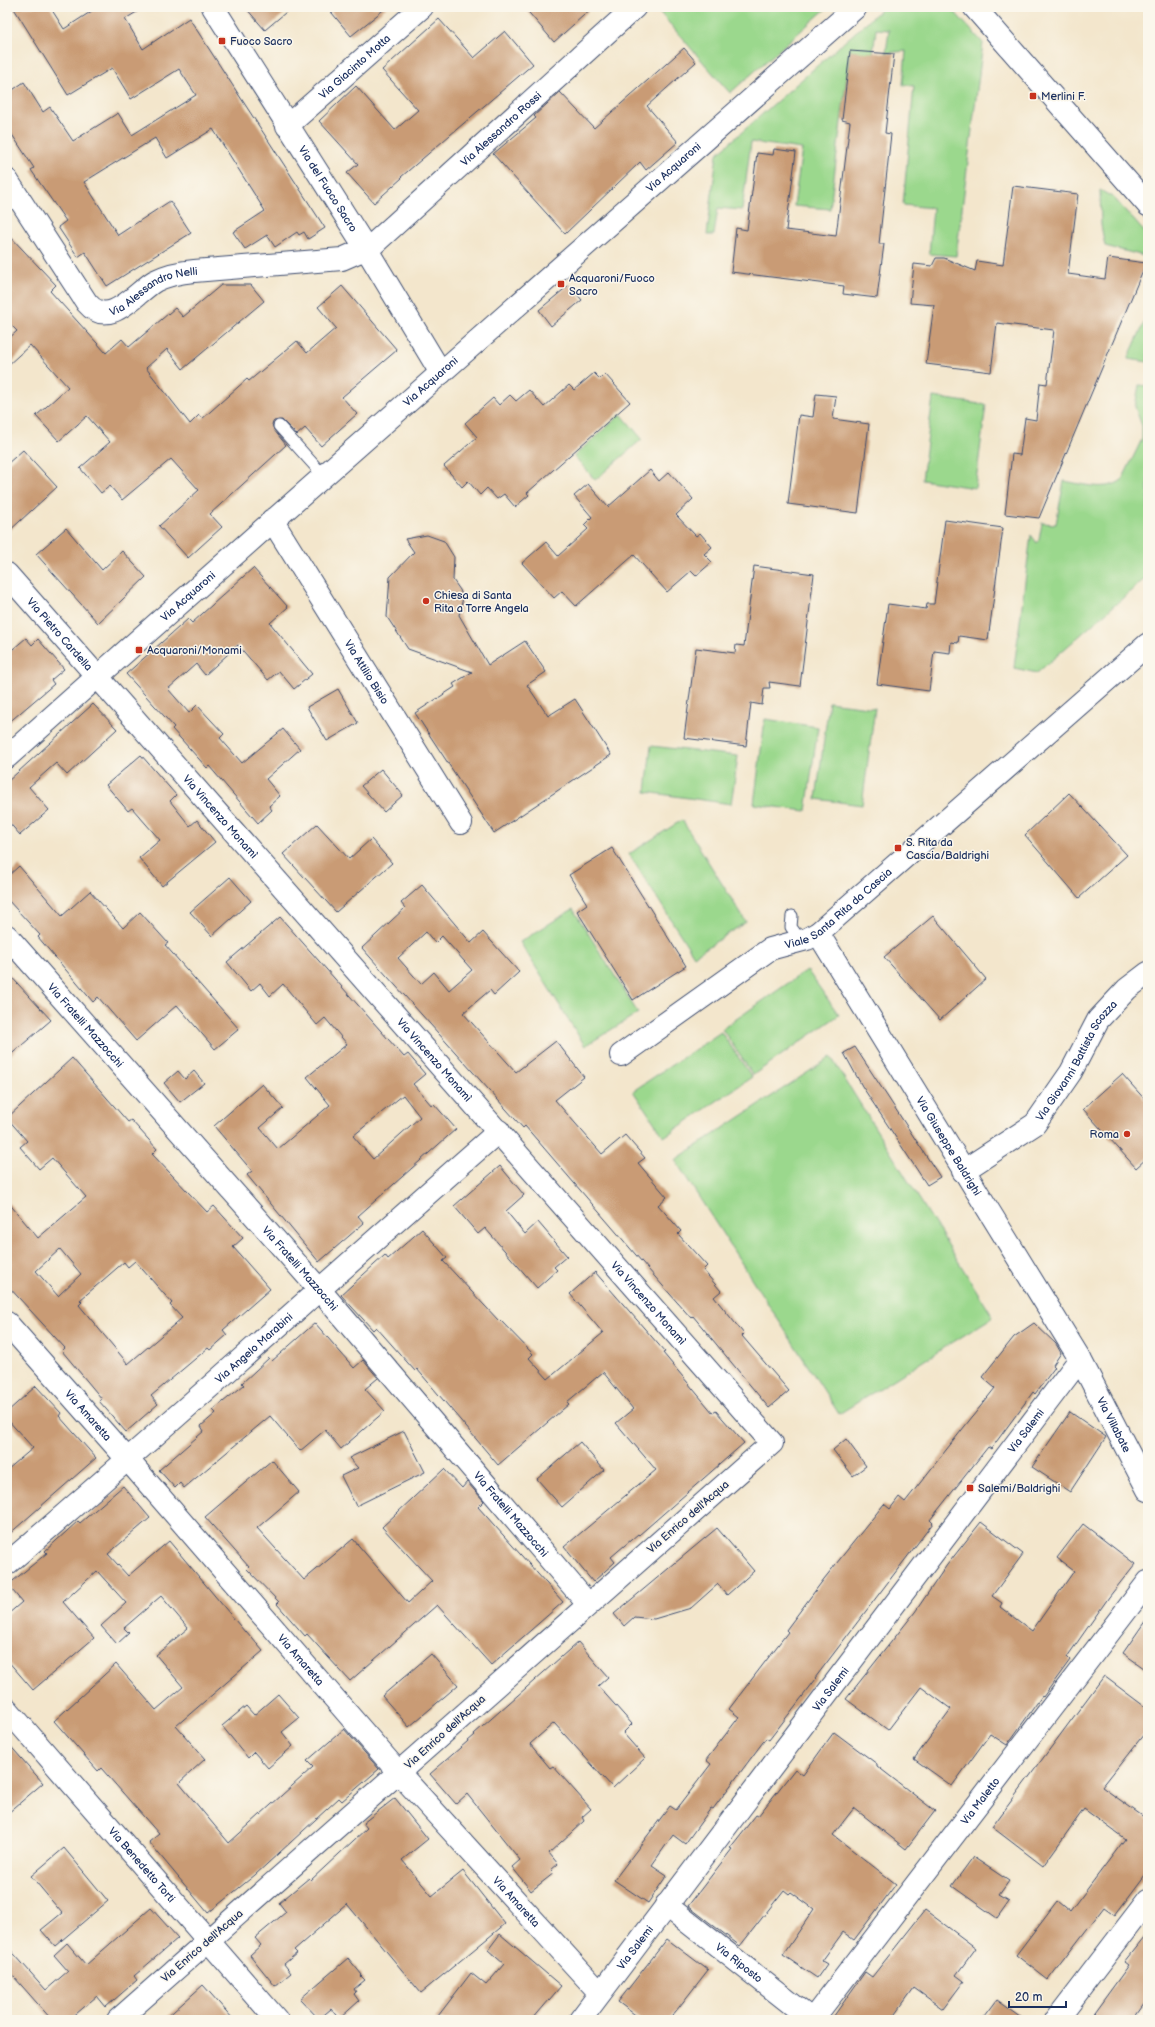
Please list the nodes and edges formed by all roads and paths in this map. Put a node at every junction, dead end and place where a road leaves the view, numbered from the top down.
1 (213, 7) edge
2 (422, 7) edge
3 (635, 7) edge
4 (856, 7) edge
5 (974, 7) edge
6 (287, 126) junction
7 (7, 180) edge
8 (1148, 205) edge
9 (367, 250) junction
10 (441, 373) junction
11 (279, 426) dead end
12 (323, 475) junction
13 (272, 520) junction
14 (7, 574) edge
15 (1148, 644) edge
16 (97, 677) junction
17 (7, 757) edge
18 (461, 823) dead end
19 (792, 916) dead end
20 (7, 936) edge
21 (812, 936) junction
22 (1148, 973) edge
23 (621, 1055) dead end
24 (499, 1131) junction
25 (963, 1171) junction
26 (318, 1288) junction
27 (7, 1323) edge
28 (1080, 1359) junction
29 (772, 1443) joint
30 (128, 1460) junction
31 (1148, 1490) edge
32 (7, 1564) edge
33 (1148, 1582) edge
34 (588, 1604) junction
35 (7, 1709) edge
36 (399, 1773) junction
37 (1148, 1900) edge
38 (666, 1905) junction
39 (209, 1940) junction
40 (600, 1993) junction
41 (118, 2020) edge
42 (277, 2020) edge
43 (580, 2020) edge
44 (812, 2020) edge
45 (1056, 2020) edge

1 - 6 street, Via del Fuoco Sacro
2 - 6 street, Via Giacinto Motta
3 - 9 street, Via Alessandro Rossi
4 - 10 street, Via Acquaroni
5 - 8 street
6 - 9 street, Via del Fuoco Sacro
7 - 9 street, Via Alessandro Nelli
9 - 10 street, Via del Fuoco Sacro
10 - 12 street, Via Acquaroni
11 - 12 lane
12 - 13 street, Via Acquaroni
13 - 16 street, Via Acquaroni
13 - 18 street, Via Attilio Bisio
14 - 16 street, Via Pietro Cardella
15 - 21 street, Viale Santa Rita da Cascia
16 - 17 street, Via Acquaroni
16 - 24 street, Via Vincenzo Monamì
19 - 21 lane
20 - 26 street, Via Fratelli Mazzocchi
21 - 23 street, Viale Santa Rita da Cascia
21 - 25 street, Via Giuseppe Baldrighi
22 - 25 street, Via Giovanni Battista Scozza
24 - 26 street, Via Angelo Marabini
24 - 29 street, Via Vincenzo Monamì
25 - 28 street, Via Giuseppe Baldrighi
26 - 30 street, Via Angelo Marabini
26 - 34 street, Via Fratelli Mazzocchi
27 - 30 street, Via Amaretta
28 - 31 street, Via Villabate
28 - 38 street, Via Salemi
29 - 34 street, Via Enrico dell'Acqua
30 - 32 street, Via Angelo Marabini
30 - 36 street, Via Amaretta
33 - 44 street, Via Maletto
34 - 36 street, Via Enrico dell'Acqua
35 - 39 street, Via Benedetto Torti
36 - 39 street, Via Enrico dell'Acqua
36 - 40 street, Via Amaretta
37 - 45 street
38 - 40 street, Via Salemi
38 - 44 street, Via Riposto
39 - 41 street, Via Enrico dell'Acqua
39 - 42 street, Via Benedetto Torti
40 - 43 street, Via Salemi

